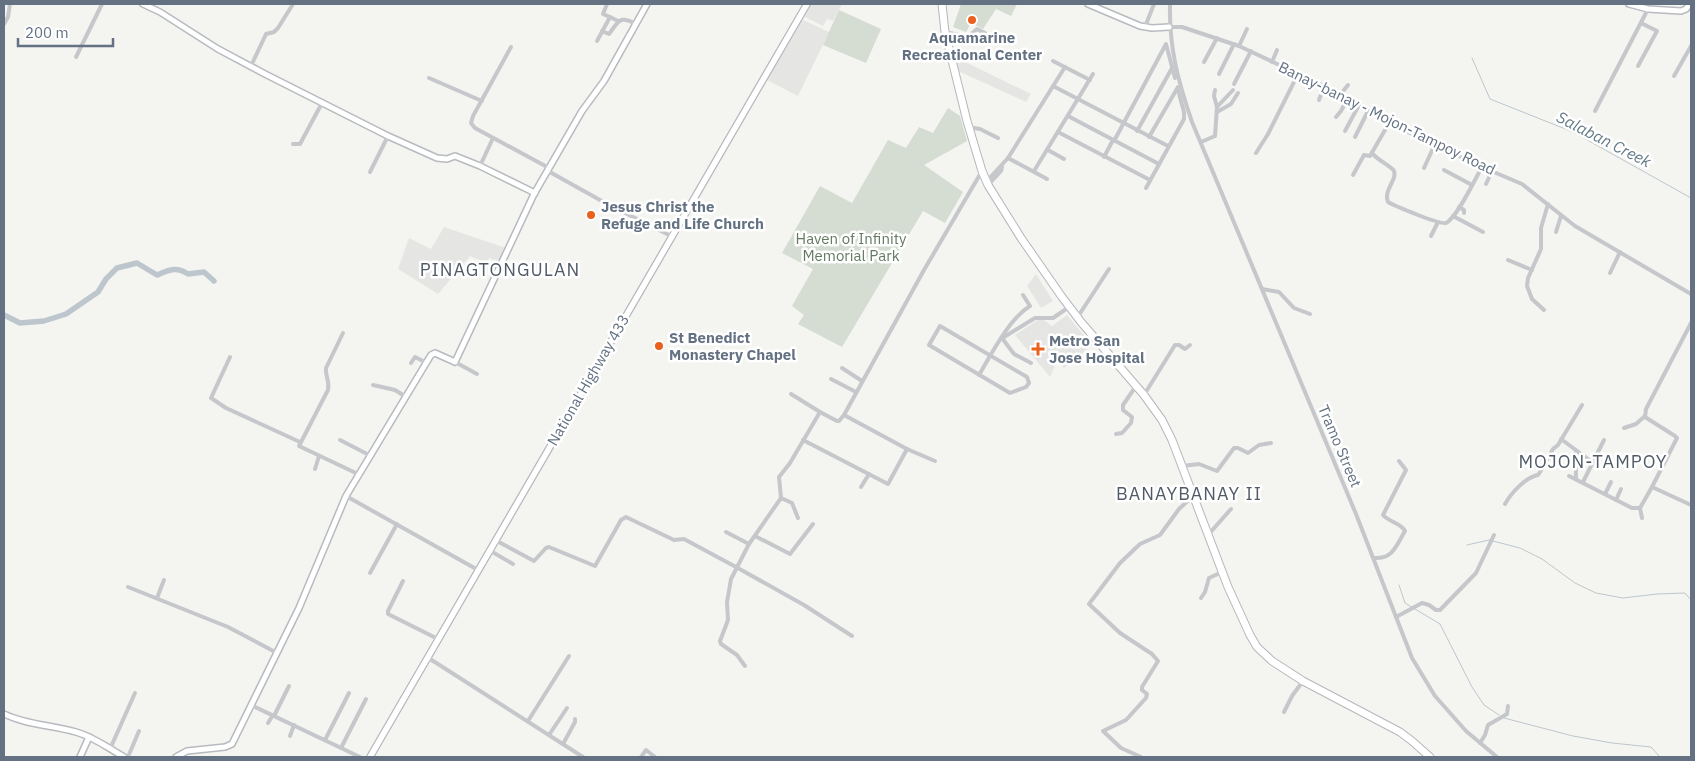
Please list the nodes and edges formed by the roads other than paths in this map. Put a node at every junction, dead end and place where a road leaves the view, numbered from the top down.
1 (10, 4) edge
2 (102, 4) edge
3 (143, 4) edge
4 (293, 4) edge
5 (607, 4) edge
6 (647, 4) edge
7 (807, 4) edge
8 (942, 4) edge
9 (1088, 4) edge
10 (1154, 4) edge
11 (1170, 4) edge
12 (1629, 4) edge
13 (1690, 4) edge
14 (1645, 7) edge
15 (610, 18) junction
16 (618, 21) junction
17 (1641, 23) junction
18 (4, 24) edge
19 (636, 24) junction
20 (1145, 27) junction
21 (1169, 27) junction
22 (1248, 29) dead end
23 (602, 31) junction
24 (945, 32) junction
25 (985, 33) dead end
26 (1218, 38) junction
27 (597, 42) dead end
28 (1234, 44) junction
29 (1240, 46) junction
30 (511, 47) dead end
31 (1691, 49) edge
32 (1277, 50) dead end
33 (1251, 52) junction
34 (76, 58) dead end
35 (1053, 62) dead end
36 (1204, 62) dead end
37 (1272, 62) junction
38 (251, 66) junction
39 (1638, 66) dead end
40 (1065, 67) junction
41 (1172, 68) junction
42 (1094, 74) dead end
43 (1219, 74) dead end
44 (1298, 74) junction
45 (1674, 76) dead end
46 (429, 78) dead end
47 (1090, 80) junction
48 (1234, 84) dead end
49 (1053, 86) junction
50 (1324, 86) junction
51 (1348, 86) dead end
52 (1178, 87) junction
53 (1215, 90) dead end
54 (1233, 90) dead end
55 (1238, 93) dead end
56 (1340, 95) junction
57 (1347, 99) junction
58 (1078, 100) junction
59 (1319, 100) dead end
60 (482, 101) junction
61 (322, 103) junction
62 (1359, 106) junction
63 (1217, 107) junction
64 (1368, 111) junction
65 (1595, 111) dead end
66 (1217, 112) junction
67 (1068, 116) junction
68 (1336, 117) dead end
69 (1123, 123) junction
70 (1388, 123) junction
71 (968, 127) junction
72 (1136, 131) junction
73 (1345, 131) dead end
74 (1058, 132) junction
75 (388, 136) junction
76 (1149, 137) junction
77 (1355, 137) dead end
78 (493, 138) junction
79 (998, 138) dead end
80 (1113, 140) junction
81 (1201, 142) junction
82 (293, 144) dead end
83 (1435, 144) junction
84 (1168, 146) junction
85 (1048, 150) junction
86 (1256, 153) dead end
87 (1372, 153) junction
88 (1104, 157) junction
89 (1008, 158) junction
90 (1064, 159) dead end
91 (1159, 164) junction
92 (480, 166) junction
93 (1482, 167) junction
94 (1424, 168) dead end
95 (548, 169) junction
96 (1444, 170) dead end
97 (982, 171) junction
98 (1034, 171) junction
99 (1492, 171) junction
100 (370, 172) dead end
101 (1353, 175) dead end
102 (1047, 179) dead end
103 (1150, 180) junction
104 (987, 183) junction
105 (1486, 184) dead end
106 (1472, 185) junction
107 (1146, 188) dead end
108 (535, 193) junction
109 (1548, 204) junction
110 (1459, 207) junction
111 (1464, 213) dead end
112 (1453, 216) junction
113 (1561, 216) junction
114 (1438, 222) junction
115 (1483, 232) dead end
116 (1556, 232) dead end
117 (672, 236) junction
118 (1431, 236) dead end
119 (1620, 252) junction
120 (1508, 260) dead end
121 (1109, 269) dead end
122 (1532, 270) junction
123 (1610, 274) dead end
124 (1262, 289) junction
125 (1691, 294) edge
126 (1023, 295) dead end
127 (1069, 307) junction
128 (1544, 310) dead end
129 (1310, 314) dead end
130 (1077, 318) junction
131 (1691, 323) edge
132 (343, 333) dead end
133 (1002, 338) junction
134 (1190, 345) dead end
135 (991, 355) junction
136 (230, 357) dead end
137 (455, 362) junction
138 (1031, 362) dead end
139 (411, 363) dead end
140 (427, 363) junction
141 (842, 368) dead end
142 (477, 374) dead end
143 (979, 375) junction
144 (831, 379) dead end
145 (862, 381) junction
146 (373, 386) dead end
147 (1137, 386) junction
148 (856, 392) junction
149 (791, 394) dead end
150 (1144, 395) junction
151 (407, 397) junction
152 (1582, 405) dead end
153 (820, 412) junction
154 (844, 414) junction
155 (1645, 416) junction
156 (1624, 428) dead end
157 (1116, 434) dead end
158 (1561, 439) junction
159 (340, 440) dead end
160 (803, 440) junction
161 (1604, 440) dead end
162 (300, 442) junction
163 (1271, 443) dead end
164 (907, 449) junction
165 (1576, 452) dead end
166 (319, 456) junction
167 (371, 456) junction
168 (935, 461) dead end
169 (1399, 461) dead end
170 (1592, 462) junction
171 (1182, 466) junction
172 (315, 469) dead end
173 (869, 474) junction
174 (360, 475) junction
175 (1569, 476) dead end
176 (1576, 479) junction
177 (1583, 482) junction
178 (1611, 482) dead end
179 (861, 487) dead end
180 (1652, 487) junction
181 (1621, 488) dead end
182 (1605, 494) junction
183 (346, 496) junction
184 (1193, 496) junction
185 (780, 498) junction
186 (1616, 500) junction
187 (1505, 504) dead end
188 (1691, 505) edge
189 (1640, 508) junction
190 (1231, 509) dead end
191 (798, 518) dead end
192 (1642, 518) dead end
193 (397, 524) junction
194 (813, 524) dead end
195 (726, 532) dead end
196 (1208, 535) junction
197 (1494, 535) dead end
198 (755, 536) junction
199 (495, 540) junction
200 (749, 544) junction
201 (489, 550) junction
202 (1374, 558) junction
203 (513, 564) dead end
204 (736, 567) junction
205 (478, 570) junction
206 (1222, 572) junction
207 (370, 573) dead end
208 (164, 580) dead end
209 (403, 581) dead end
210 (128, 587) dead end
211 (157, 598) junction
212 (1201, 598) dead end
213 (1396, 617) junction
214 (852, 636) dead end
215 (438, 639) junction
216 (277, 653) junction
217 (568, 656) dead end
218 (427, 657) junction
219 (745, 666) dead end
220 (1303, 681) junction
221 (289, 686) dead end
222 (135, 693) dead end
223 (349, 693) dead end
224 (366, 699) dead end
225 (251, 705) junction
226 (1508, 706) dead end
227 (567, 708) dead end
228 (1284, 712) dead end
229 (4, 714) edge
230 (273, 716) junction
231 (575, 719) dead end
232 (528, 721) junction
233 (268, 723) dead end
234 (294, 725) junction
235 (139, 731) dead end
236 (549, 735) junction
237 (290, 736) dead end
238 (88, 737) junction
239 (325, 740) junction
240 (1480, 742) junction
241 (563, 744) junction
242 (341, 748) junction
243 (110, 749) junction
244 (80, 757) edge
245 (124, 757) edge
246 (128, 757) edge
247 (176, 757) edge
248 (360, 757) edge
249 (370, 757) edge
250 (583, 757) edge
251 (641, 757) edge
252 (655, 757) edge
253 (1141, 757) edge
254 (1430, 757) edge
255 (1497, 757) edge

1 - 18 street
2 - 34 street
3 - 38 street
4 - 38 street
5 - 15 street
6 - 19 street
7 - 117 main road, National Highway 433
8 - 24 highway
9 - 20 street, Banay-banay - Mojon-Tampoy Road
10 - 20 street
11 - 21 street, Tramo Street
12 - 14 street
13 - 14 street
14 - 17 street
15 - 16 street
15 - 23 street
16 - 19 street
16 - 23 street
17 - 39 street
17 - 65 street
19 - 95 street
20 - 21 street, Banay-banay - Mojon-Tampoy Road
21 - 26 street, Banay-banay - Mojon-Tampoy Road
21 - 81 street, Tramo Street
22 - 29 street
23 - 27 street
24 - 25 street
24 - 71 highway
26 - 28 street, Banay-banay - Mojon-Tampoy Road
26 - 36 street
28 - 29 street, Banay-banay - Mojon-Tampoy Road
28 - 43 street
29 - 33 street, Banay-banay - Mojon-Tampoy Road
30 - 60 street
31 - 45 street
32 - 37 street
33 - 37 street, Banay-banay - Mojon-Tampoy Road
33 - 48 street
35 - 40 street
37 - 44 street, Banay-banay - Mojon-Tampoy Road
38 - 61 street
40 - 47 street
40 - 49 street
41 - 52 street
41 - 69 street
41 - 72 street
42 - 47 street
44 - 50 street, Banay-banay - Mojon-Tampoy Road
44 - 86 street
46 - 60 street
47 - 58 street
49 - 58 street
49 - 89 street
50 - 56 street, Banay-banay - Mojon-Tampoy Road
50 - 59 street
51 - 56 street
52 - 76 street
52 - 84 street
53 - 63 street
54 - 63 street
55 - 66 street
56 - 57 street, Banay-banay - Mojon-Tampoy Road
57 - 62 street, Banay-banay - Mojon-Tampoy Road
57 - 68 street
58 - 67 street
58 - 69 street
60 - 78 street
61 - 75 street
61 - 82 street
62 - 64 street, Banay-banay - Mojon-Tampoy Road
62 - 73 street
63 - 66 street
64 - 70 street, Banay-banay - Mojon-Tampoy Road
64 - 77 street
66 - 81 street
67 - 74 street
67 - 80 street
69 - 72 street
69 - 80 street
70 - 83 street, Banay-banay - Mojon-Tampoy Road
70 - 87 street
71 - 79 street
71 - 97 highway
72 - 76 street
74 - 85 street
74 - 88 street
75 - 92 street
75 - 100 street
76 - 84 street
78 - 92 street
78 - 95 street
80 - 88 street
80 - 91 street
81 - 124 street, Tramo Street
83 - 93 street, Banay-banay - Mojon-Tampoy Road
83 - 94 street
84 - 91 street
85 - 90 street
85 - 98 street
87 - 101 street
87 - 114 street
88 - 103 street
89 - 98 street
89 - 104 street
91 - 103 street
92 - 108 street
93 - 99 street, Banay-banay - Mojon-Tampoy Road
93 - 106 street
95 - 108 street
95 - 117 street
96 - 106 street
97 - 104 highway
97 - 145 street
98 - 102 street
99 - 105 street
99 - 109 street, Banay-banay - Mojon-Tampoy Road
103 - 107 street
104 - 127 highway
106 - 110 street
108 - 137 street
109 - 113 street, Banay-banay - Mojon-Tampoy Road
109 - 122 street
110 - 111 street
110 - 112 street
112 - 114 street
112 - 115 street
113 - 116 street
113 - 119 street, Banay-banay - Mojon-Tampoy Road
114 - 118 street
117 - 199 main road, National Highway 433
119 - 123 street
119 - 125 street, Banay-banay - Mojon-Tampoy Road
120 - 122 street
121 - 130 street
122 - 128 street
124 - 129 street
124 - 202 street, Tramo Street
126 - 133 street
127 - 130 highway
127 - 133 street
130 - 147 highway
131 - 155 street
132 - 162 street
133 - 135 street
133 - 138 street
134 - 150 street
135 - 143 street
135 - 143 street
135 - 143 street
136 - 162 street
137 - 140 street
137 - 142 street
139 - 140 street
140 - 151 street
141 - 145 street
144 - 148 street
145 - 148 street
146 - 151 street
147 - 150 highway
147 - 157 street
148 - 154 street
149 - 153 street
150 - 171 highway
151 - 167 street
152 - 158 street
153 - 154 street
153 - 160 street
154 - 164 street
155 - 156 street
155 - 180 street
158 - 170 street
158 - 187 street
159 - 167 street
160 - 173 street
160 - 185 street
161 - 170 street
162 - 166 street
163 - 171 street
164 - 168 street
164 - 173 street
165 - 176 street
166 - 172 street
166 - 174 street
167 - 174 street
169 - 202 street
170 - 177 street
171 - 184 highway
173 - 179 street
174 - 183 street
175 - 176 street
176 - 177 street
177 - 182 street
178 - 182 street
180 - 188 street
180 - 189 street
181 - 186 street
182 - 186 street
183 - 193 street
183 - 216 street
184 - 196 highway
184 - 253 street
185 - 191 street
185 - 198 street
186 - 189 street
189 - 192 street
190 - 196 street
193 - 205 street
193 - 207 street
194 - 198 street
195 - 200 street
196 - 206 highway
197 - 213 street
198 - 200 street
199 - 201 main road, National Highway 433
199 - 204 street
200 - 204 street
201 - 203 street
201 - 205 main road, National Highway 433
202 - 213 street, Tramo Street
204 - 214 street
204 - 219 street
205 - 215 main road, National Highway 433
206 - 212 street
206 - 220 highway
208 - 211 street
209 - 215 street
210 - 211 street
211 - 216 street
213 - 240 street, Tramo Street
215 - 218 main road, National Highway 433
216 - 225 street
217 - 232 street
218 - 232 street
218 - 249 main road, National Highway 433
220 - 228 street
220 - 254 highway
221 - 230 street
222 - 243 street
223 - 239 street
224 - 242 street
225 - 230 street
225 - 247 street
226 - 240 street
227 - 236 street
229 - 238 street
230 - 233 street
230 - 234 street
231 - 241 street
232 - 236 street
234 - 237 street
234 - 239 street
235 - 246 street
236 - 241 street
238 - 243 street
238 - 244 street
239 - 242 street
240 - 255 street, Tramo Street
241 - 250 street
242 - 248 street
243 - 245 street
251 - 252 street

